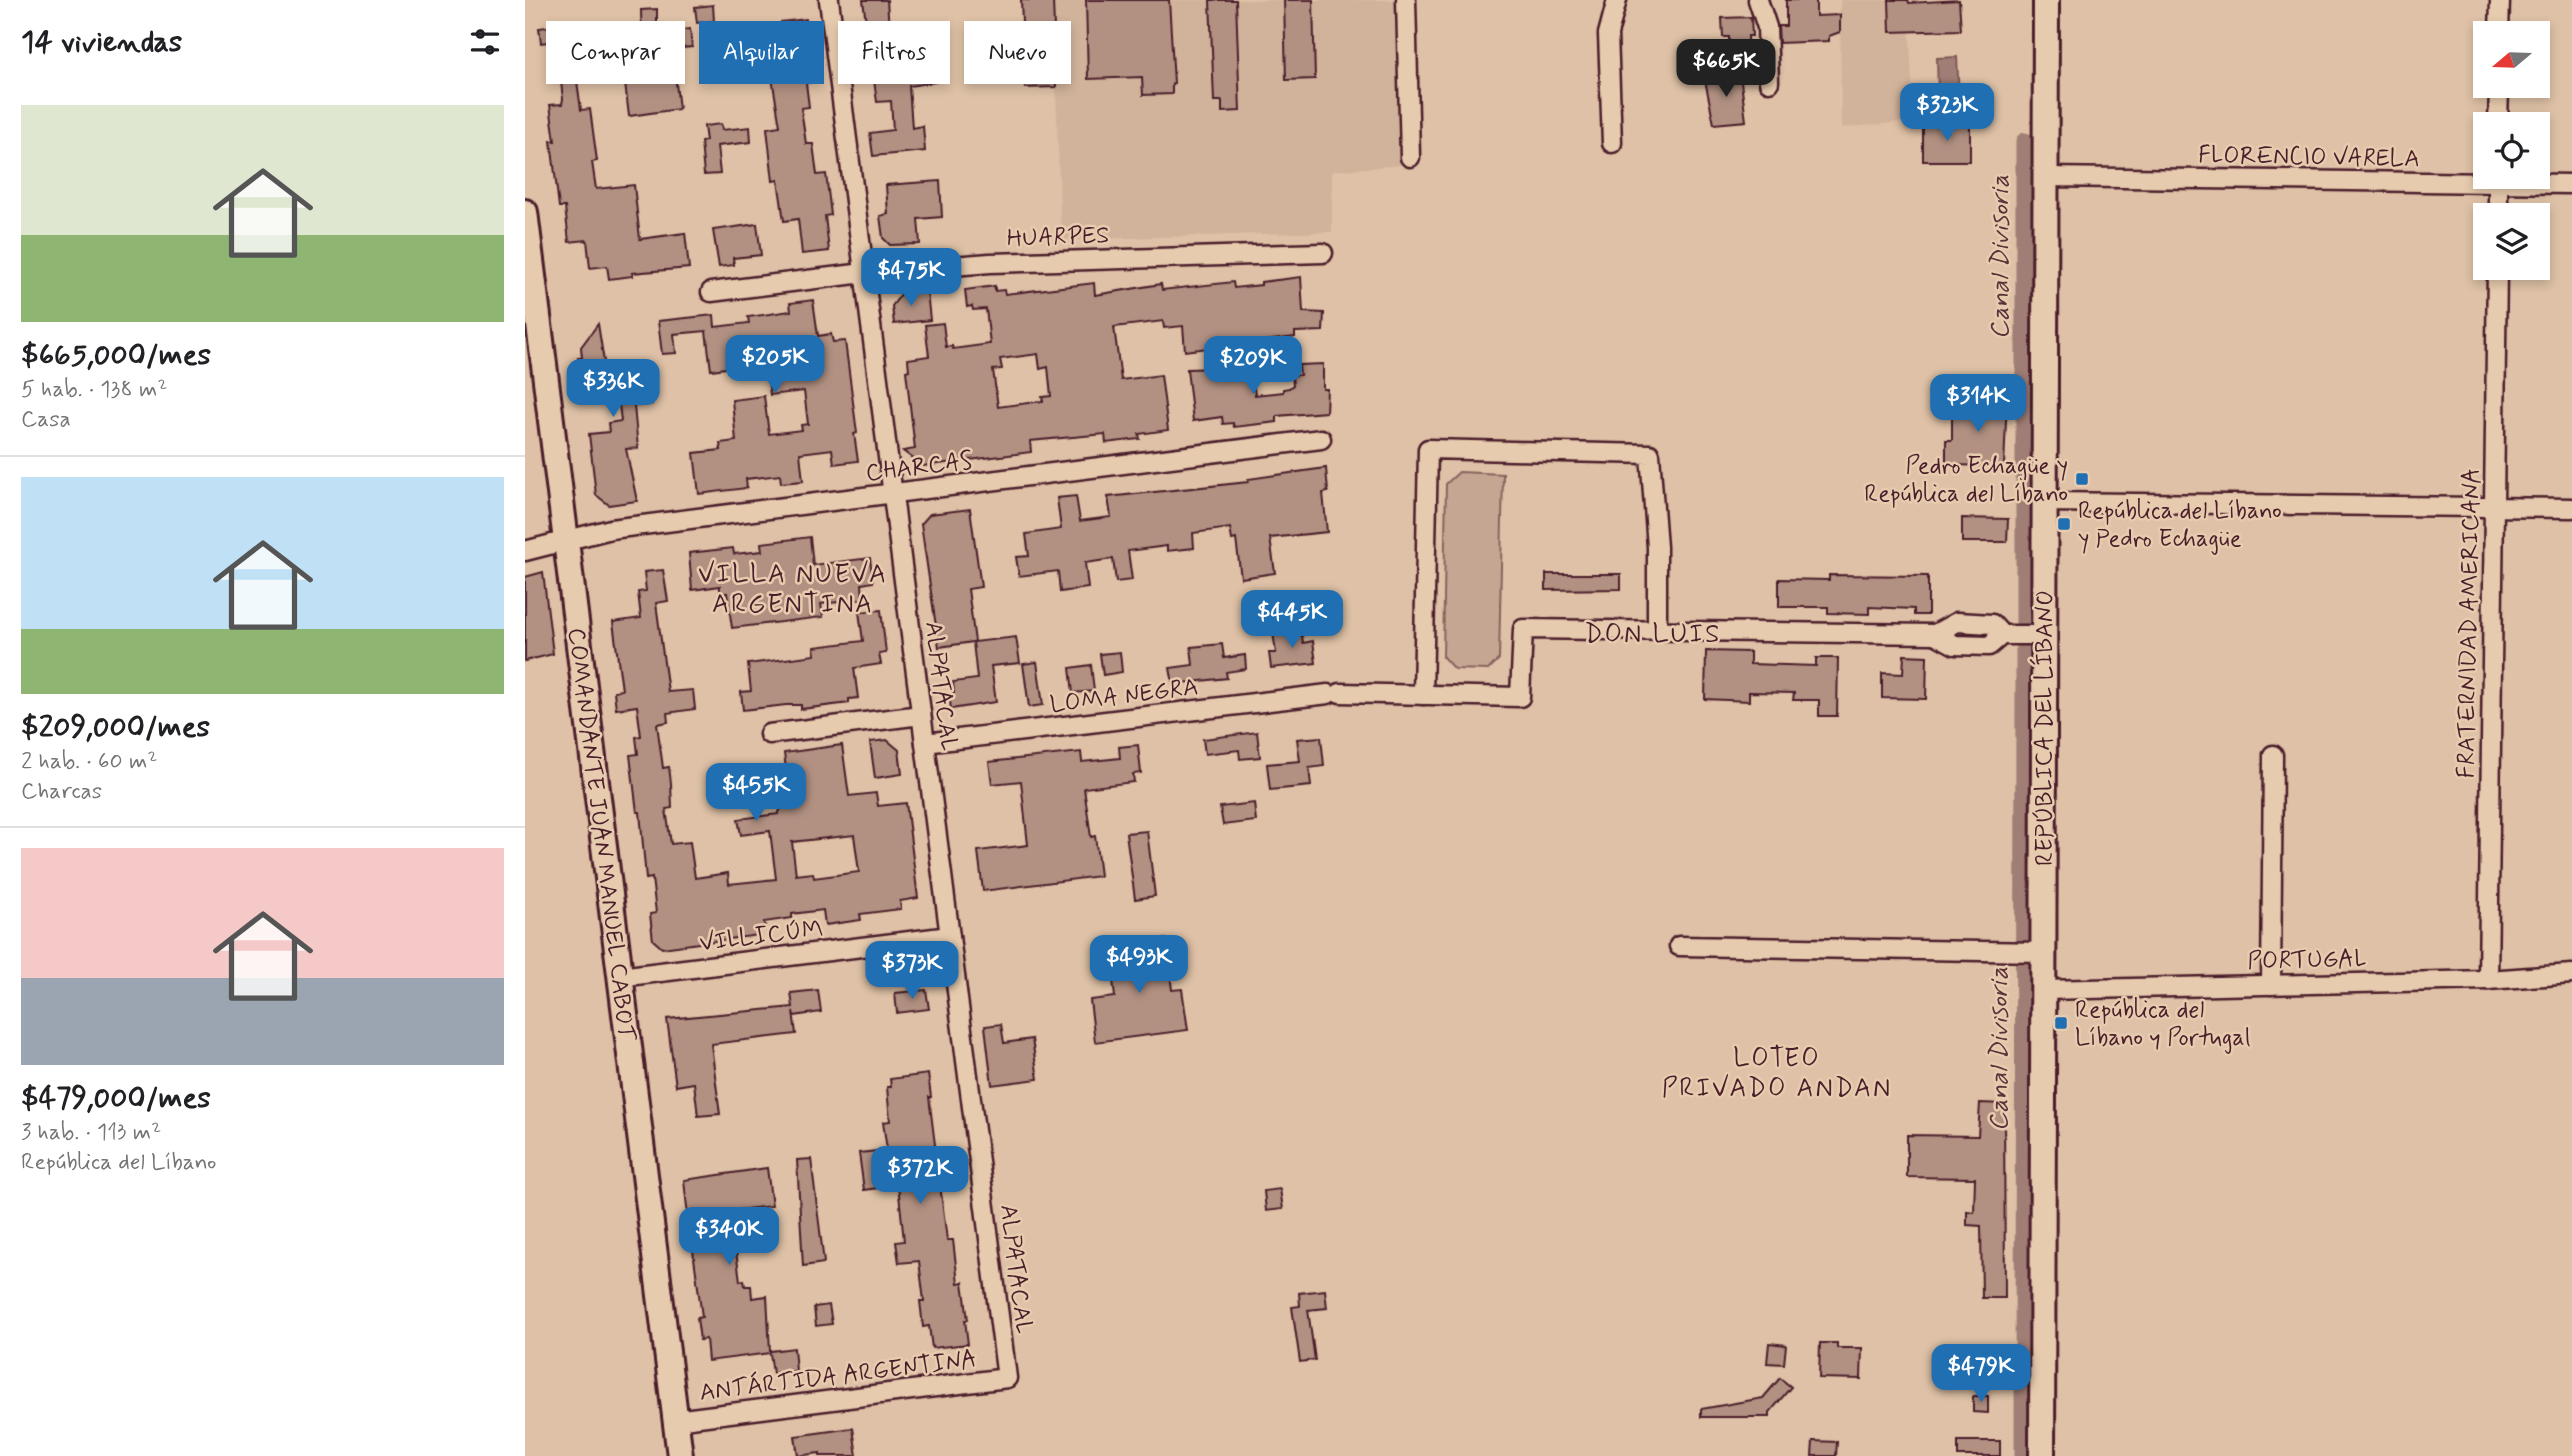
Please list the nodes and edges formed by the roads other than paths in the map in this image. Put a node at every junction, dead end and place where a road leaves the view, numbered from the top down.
1 (829, 0) edge
2 (1406, 0) edge
3 (1617, 0) edge
4 (1758, 0) edge
5 (2046, 0) edge
6 (2500, 0) edge
7 (2500, 21) edge
8 (1769, 82) dead end
9 (1612, 143) dead end
10 (1410, 157) dead end
11 (2046, 177) junction
12 (2473, 180) edge
13 (2550, 183) edge
14 (2572, 184) edge
15 (525, 212) edge
16 (1323, 253) dead end
17 (864, 273) junction
18 (2497, 280) edge
19 (711, 292) dead end
20 (1321, 439) dead end
21 (893, 494) junction
22 (2045, 502) junction
23 (2494, 507) junction
24 (2572, 508) edge
25 (566, 541) junction
26 (525, 551) edge
27 (1657, 631) junction
28 (2045, 635) junction
29 (1423, 695) junction
30 (921, 715) junction
31 (769, 734) dead end
32 (925, 743) junction
33 (2273, 755) dead end
34 (950, 936) junction
35 (1679, 947) dead end
36 (2044, 951) junction
37 (2572, 974) edge
38 (620, 977) junction
39 (2488, 980) junction
40 (2271, 985) junction
41 (2044, 990) junction
42 (1007, 1378) joint
43 (675, 1420) junction
44 (680, 1456) edge
45 (2042, 1456) edge

1 - 17 street, ALPATACAL
2 - 10 street
3 - 9 street
4 - 8 street
5 - 11 main road, REPÚBLICA DEL LÍBANO
6 - 7 street
11 - 12 street, FLORENCIO VARELA
11 - 22 main road, REPÚBLICA DEL LÍBANO
13 - 14 street, FLORENCIO VARELA
15 - 25 main road, COMANDANTE JUAN MANUEL CABOT
16 - 17 street, HUARPES
17 - 19 street, HUARPES
17 - 21 street, ALPATACAL
18 - 23 street, FRATERNIDAD AMERICANA
20 - 21 street, CHARCAS
21 - 25 street, CHARCAS
21 - 30 street, ALPATACAL
22 - 23 street
22 - 28 main road, REPÚBLICA DEL LÍBANO
23 - 24 street
23 - 39 street, FRATERNIDAD AMERICANA
25 - 26 street, CHARCAS
25 - 38 main road, COMANDANTE JUAN MANUEL CABOT
27 - 28 street
27 - 29 street, LOMA NEGRA
27 - 29 street
28 - 36 main road, REPÚBLICA DEL LÍBANO
29 - 32 street, LOMA NEGRA
30 - 31 street
30 - 32 street, ALPATACAL
32 - 34 street, ALPATACAL
33 - 40 street
34 - 38 street, VILLICÚM
34 - 42 street, ALPATACAL
35 - 36 street
36 - 41 main road, REPÚBLICA DEL LÍBANO
37 - 39 street, PORTUGAL
38 - 43 main road, COMANDANTE JUAN MANUEL CABOT
39 - 40 street, PORTUGAL
40 - 41 street, PORTUGAL
41 - 45 main road, REPÚBLICA DEL LÍBANO
42 - 43 street, ANTÁRTIDA ARGENTINA
43 - 44 main road, COMANDANTE JUAN MANUEL CABOT

